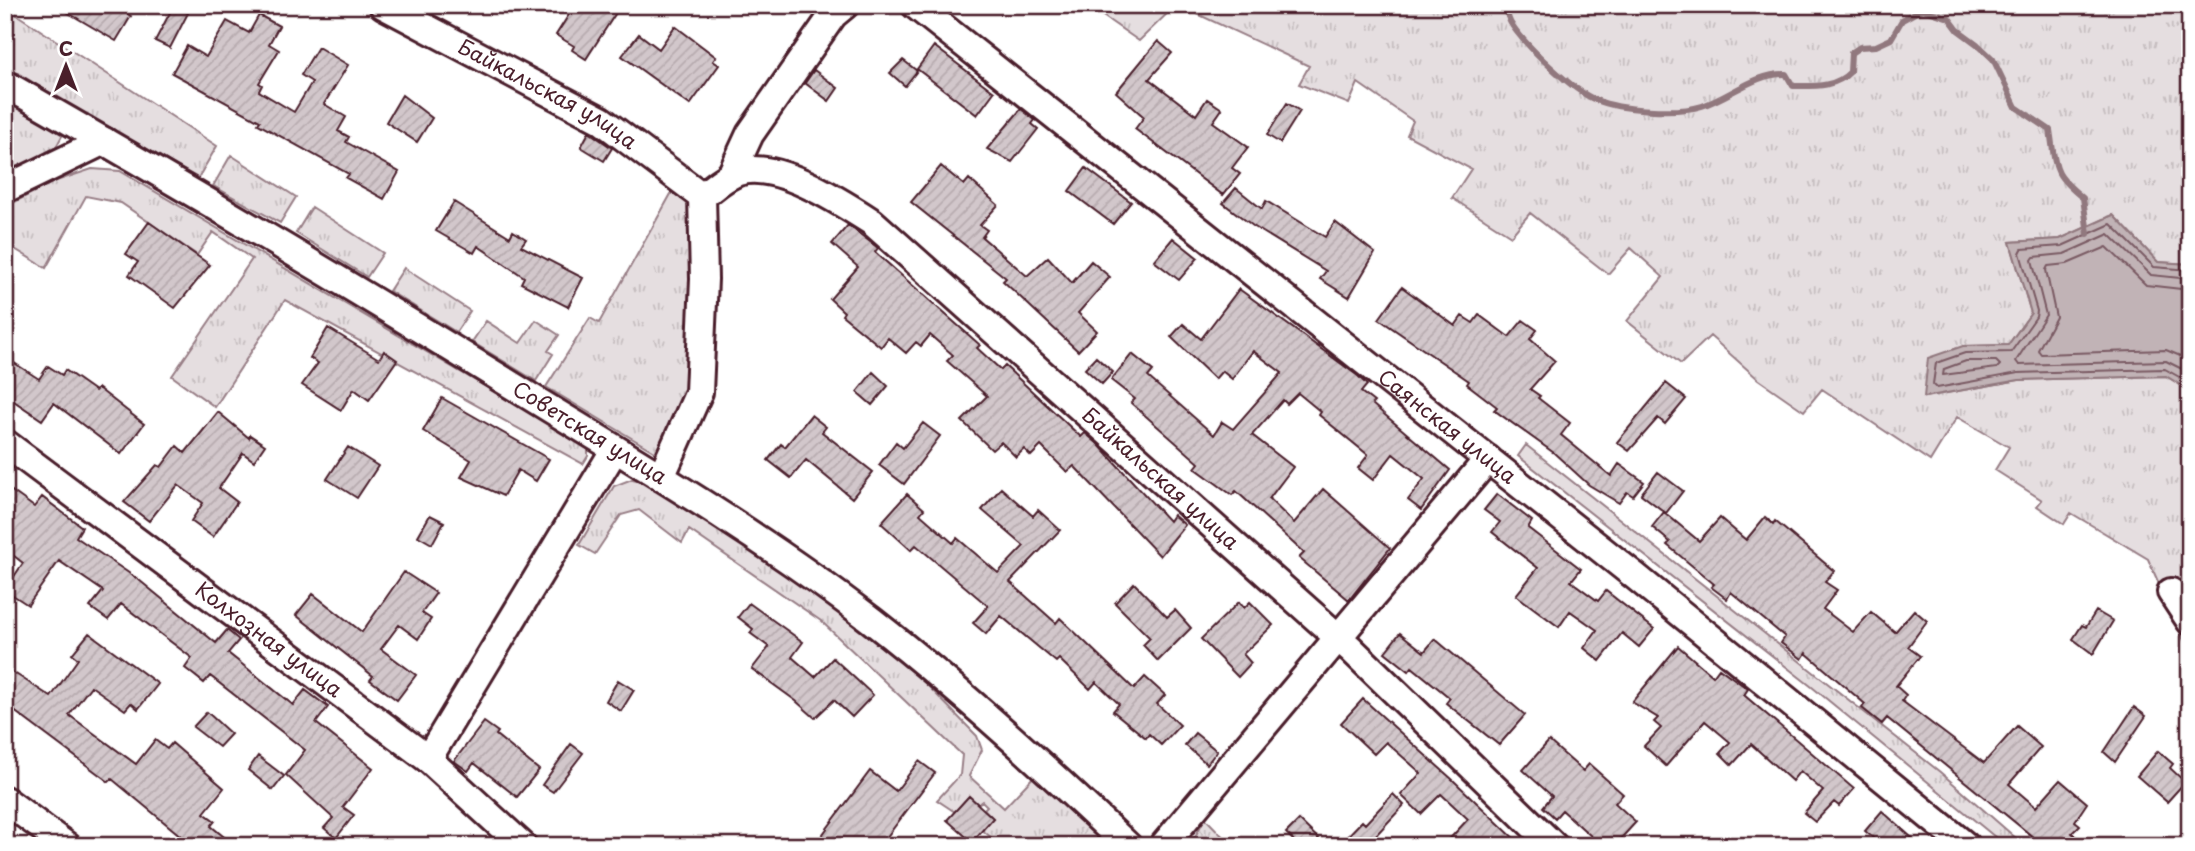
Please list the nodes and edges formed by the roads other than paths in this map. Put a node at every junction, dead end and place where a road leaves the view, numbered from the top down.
1 (383, 5) edge
2 (845, 5) edge
3 (919, 8) edge
4 (5, 84) edge
5 (104, 141) junction
6 (731, 176) junction
7 (5, 189) edge
8 (702, 197) junction
9 (5, 443) edge
10 (615, 449) junction
11 (1488, 459) junction
12 (661, 477) junction
13 (2171, 592) dead end
14 (2190, 621) edge
15 (1337, 640) junction
16 (428, 759) junction
17 (5, 800) edge
18 (67, 846) edge
19 (523, 846) edge
20 (1128, 846) edge
21 (1163, 846) edge
22 (1554, 846) edge
23 (1966, 846) edge

1 - 8 street, Байкальская улица
2 - 6 street
3 - 11 street, Саянская улица
4 - 5 street, Советская улица
5 - 7 street
5 - 10 street, Советская улица
6 - 8 street
6 - 15 street, Байкальская улица
8 - 12 street
9 - 16 street, Колхозная улица
10 - 12 street, Советская улица
10 - 16 street
11 - 15 street
11 - 23 street, Саянская улица
12 - 20 street, Советская улица
13 - 14 street
15 - 21 street
15 - 22 street, Байкальская улица
16 - 19 street, Колхозная улица
17 - 18 street

